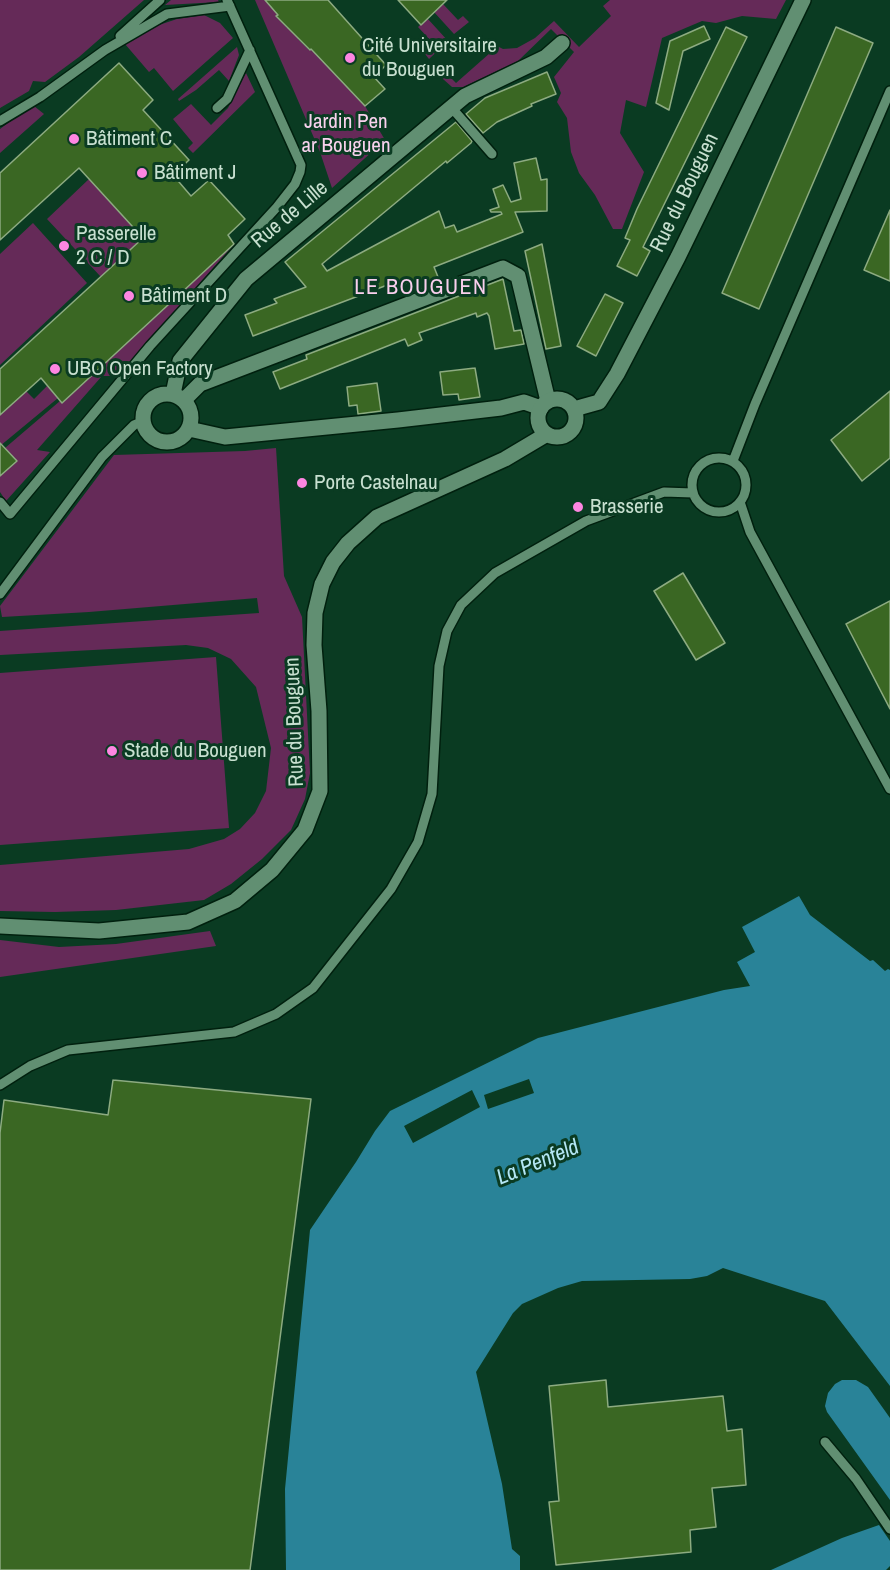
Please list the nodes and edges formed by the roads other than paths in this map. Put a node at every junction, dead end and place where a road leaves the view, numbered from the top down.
1 (160, 0) edge
2 (803, 0) edge
3 (228, 3) edge
4 (562, 43) dead end
5 (105, 50) junction
6 (250, 50) junction
7 (890, 91) edge
8 (451, 107) junction
9 (217, 108) dead end
10 (0, 121) edge
11 (492, 154) dead end
12 (178, 397) junction
13 (544, 405) junction
14 (574, 409) junction
15 (144, 422) junction
16 (189, 429) junction
17 (547, 434) junction
18 (733, 461) junction
19 (693, 493) junction
20 (0, 502) edge
21 (740, 502) junction
22 (0, 594) edge
23 (890, 789) edge
24 (0, 927) edge
25 (0, 1085) edge
26 (825, 1442) dead end
27 (890, 1529) edge

1 - 5 lane
2 - 14 street, Rue du Bouguen
3 - 5 lane
3 - 6 lane
4 - 8 street, Rue de Lille
5 - 10 lane
6 - 9 lane
6 - 20 lane
7 - 18 lane
8 - 11 lane
8 - 12 street, Rue de Lille
12 - 13 street
12 - 15 street
12 - 16 street
13 - 14 street
13 - 16 street
13 - 17 street
14 - 17 street
15 - 16 street
15 - 22 lane
17 - 24 street, Rue du Bouguen
18 - 19 lane
18 - 21 lane
19 - 21 lane
19 - 25 lane
21 - 23 lane
26 - 27 lane

